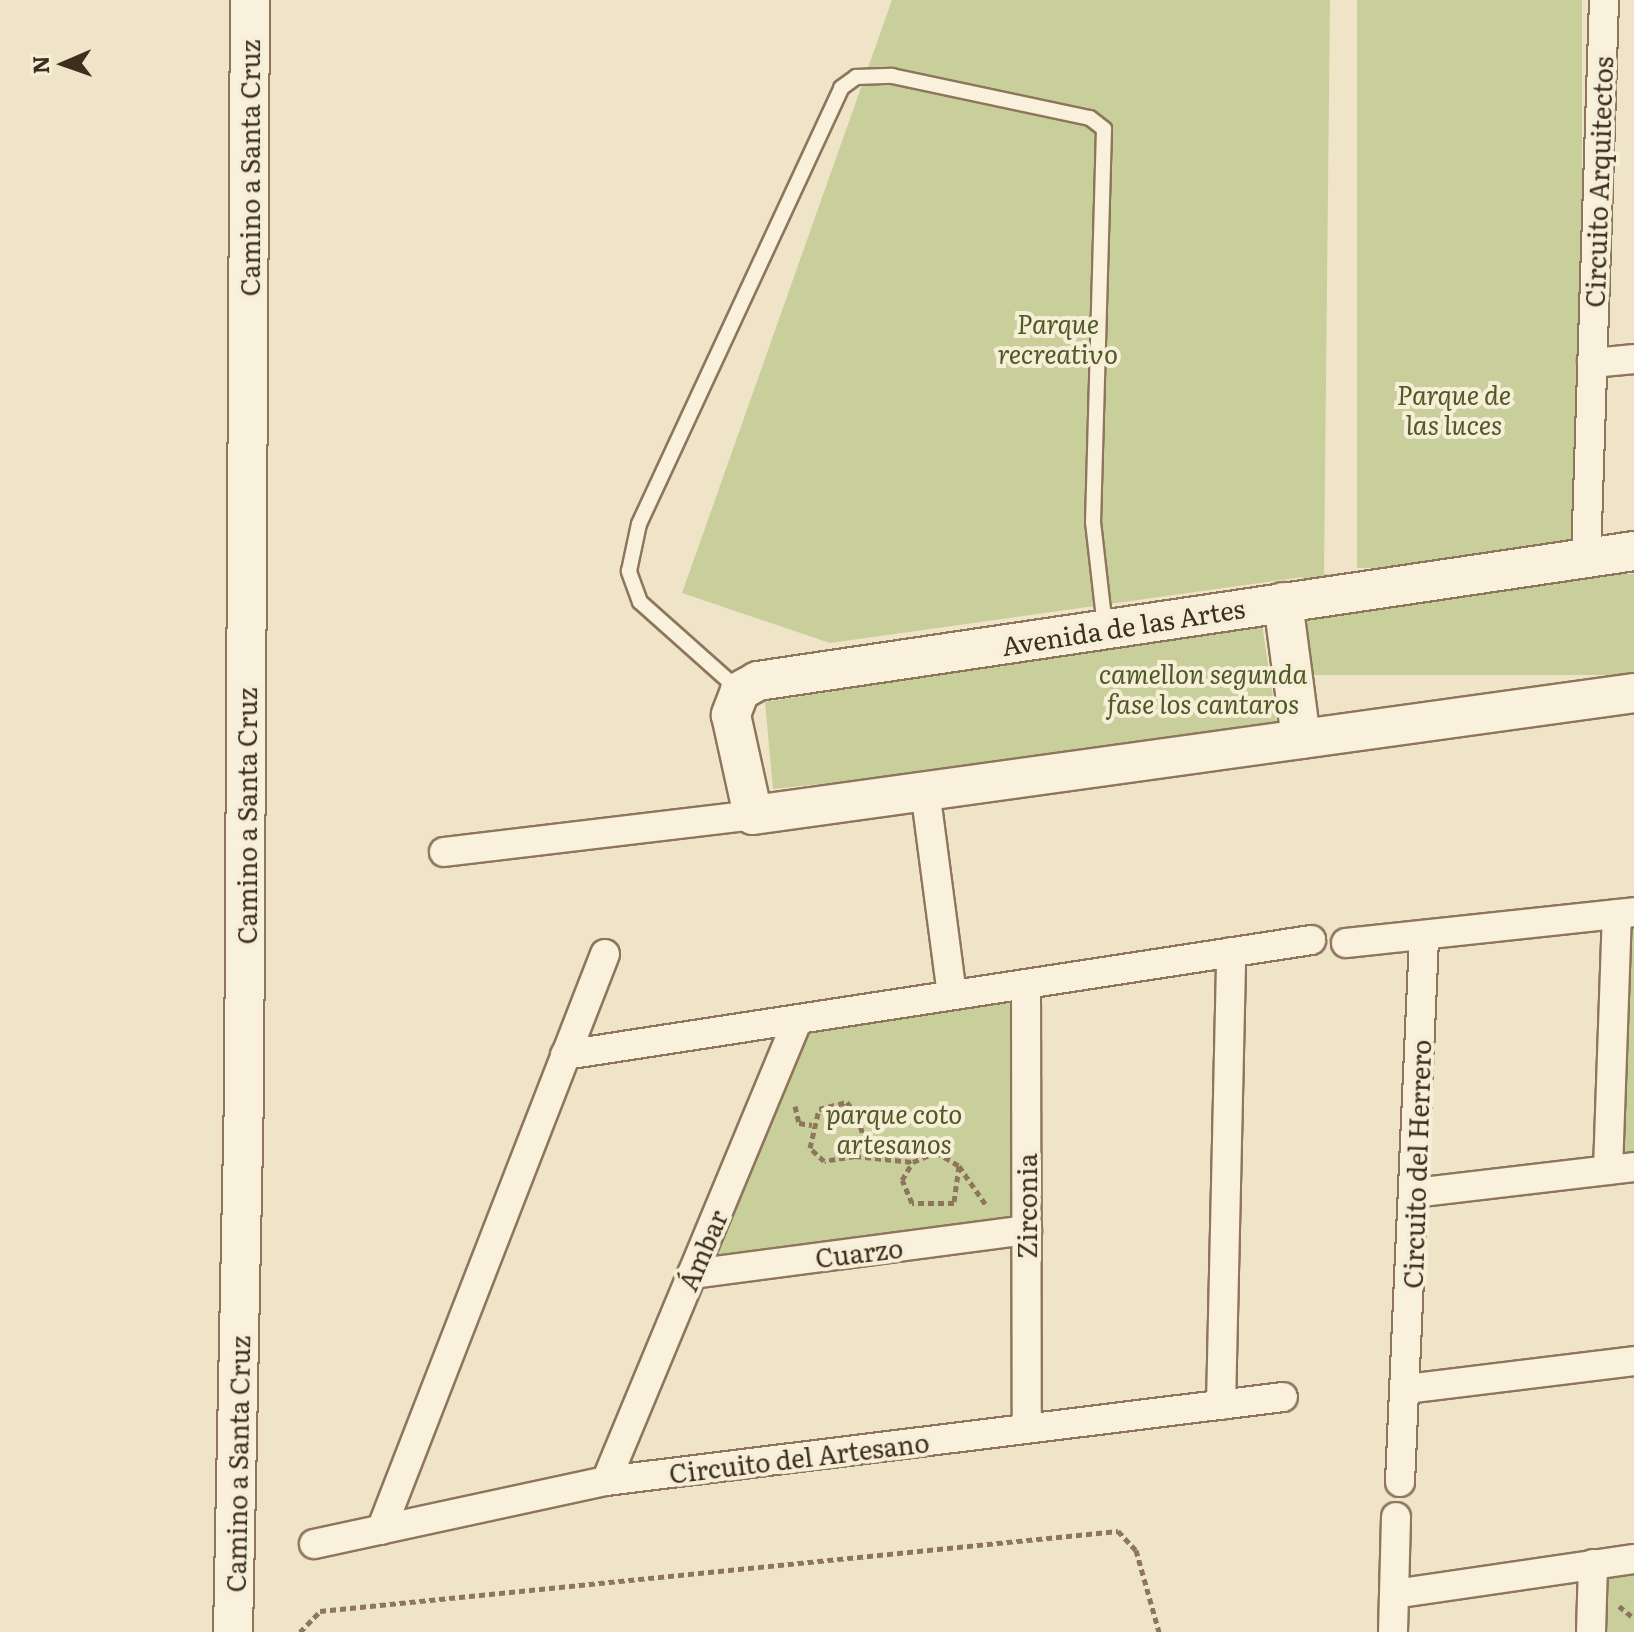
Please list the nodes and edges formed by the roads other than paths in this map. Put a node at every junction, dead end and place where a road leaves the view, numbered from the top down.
1 (250, 0) edge
2 (1604, 0) edge
3 (1634, 359) edge
4 (1592, 363) junction
5 (1634, 551) edge
6 (1586, 558) junction
7 (1283, 602) junction
8 (1105, 629) junction
9 (740, 691) junction
10 (1634, 693) edge
11 (1301, 739) junction
12 (925, 790) junction
13 (753, 815) junction
14 (444, 852) dead end
15 (1625, 913) edge
16 (1424, 939) junction
17 (1311, 940) dead end
18 (1346, 943) dead end
19 (1231, 952) junction
20 (605, 954) dead end
21 (1026, 984) junction
22 (952, 994) junction
23 (798, 1019) junction
24 (565, 1055) junction
25 (1621, 1168) edge
26 (1414, 1193) junction
27 (1027, 1230) junction
28 (692, 1274) junction
29 (1634, 1361) edge
30 (1407, 1389) junction
31 (1283, 1397) dead end
32 (1221, 1405) junction
33 (1027, 1428) junction
34 (606, 1481) junction
35 (1400, 1482) dead end
36 (1396, 1517) dead end
37 (381, 1530) junction
38 (314, 1544) dead end
39 (1634, 1559) edge
40 (1593, 1564) junction
41 (1394, 1594) junction
42 (233, 1632) edge
43 (1393, 1632) edge
44 (1591, 1632) edge

1 - 42 street, Camino a Santa Cruz
2 - 4 street, Circuito Arquitectos
3 - 4 street
4 - 6 street, Circuito Arquitectos
5 - 6 street, Avenida de las Artes
6 - 7 street, Avenida de las Artes
7 - 8 street, Avenida de las Artes
7 - 11 street
8 - 9 street, Avenida de las Artes
8 - 9 lane
9 - 13 street
10 - 11 street
11 - 12 street
12 - 13 street
12 - 22 street
13 - 14 street
15 - 16 street
15 - 25 street
16 - 18 street
16 - 26 street, Circuito del Herrero
17 - 19 street
19 - 21 street
19 - 32 street
20 - 24 street
21 - 22 street
21 - 27 street, Zirconia
22 - 23 street
23 - 24 street
23 - 28 street, Ámbar
24 - 37 street
25 - 26 street
26 - 30 street, Circuito del Herrero
27 - 28 street, Cuarzo
27 - 33 street, Zirconia
28 - 34 street, Ámbar
29 - 30 street
30 - 35 street, Circuito del Herrero
31 - 32 street, Circuito del Artesano
32 - 33 street, Circuito del Artesano
33 - 34 street, Circuito del Artesano
34 - 37 street, Circuito del Artesano
36 - 41 street
37 - 38 street, Circuito del Artesano
39 - 40 street
40 - 41 street
40 - 44 street
41 - 43 street

